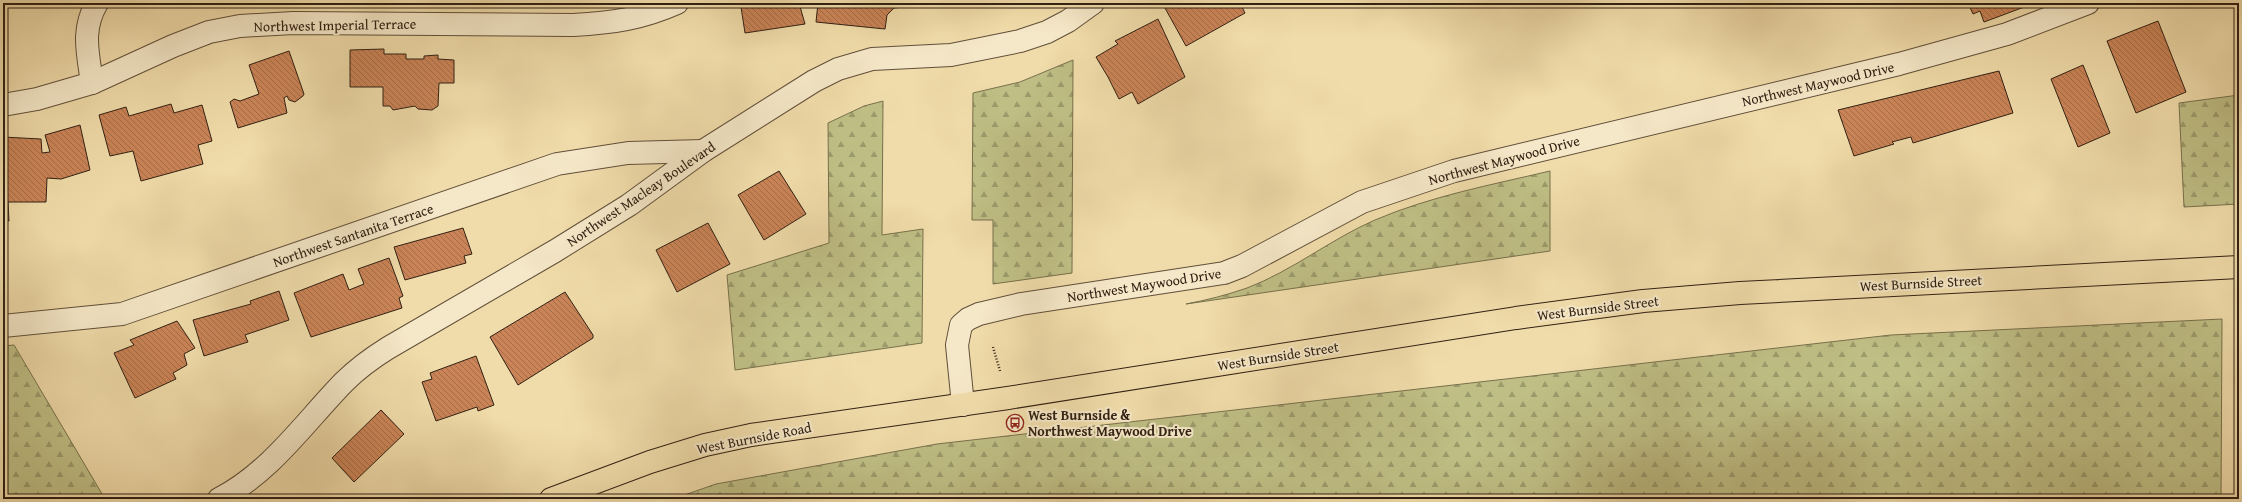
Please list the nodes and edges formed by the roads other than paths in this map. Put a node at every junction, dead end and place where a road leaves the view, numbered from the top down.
1 (97, 3) edge
2 (677, 3) edge
3 (1093, 3) edge
4 (2088, 3) edge
5 (92, 83) junction
6 (3, 105) edge
7 (703, 151) junction
8 (2239, 267) edge
9 (3, 326) edge
10 (963, 405) junction
11 (219, 499) edge
12 (551, 499) edge

1 - 5 street
2 - 5 street, Northwest Imperial Terrace
3 - 7 street, Northwest Macleay Boulevard
4 - 10 street, Northwest Maywood Drive
5 - 6 street, Northwest Imperial Terrace
7 - 9 street, Northwest Santanita Terrace
7 - 11 street, Northwest Macleay Boulevard
8 - 10 main road, West Burnside Street
10 - 12 main road, West Burnside Road

